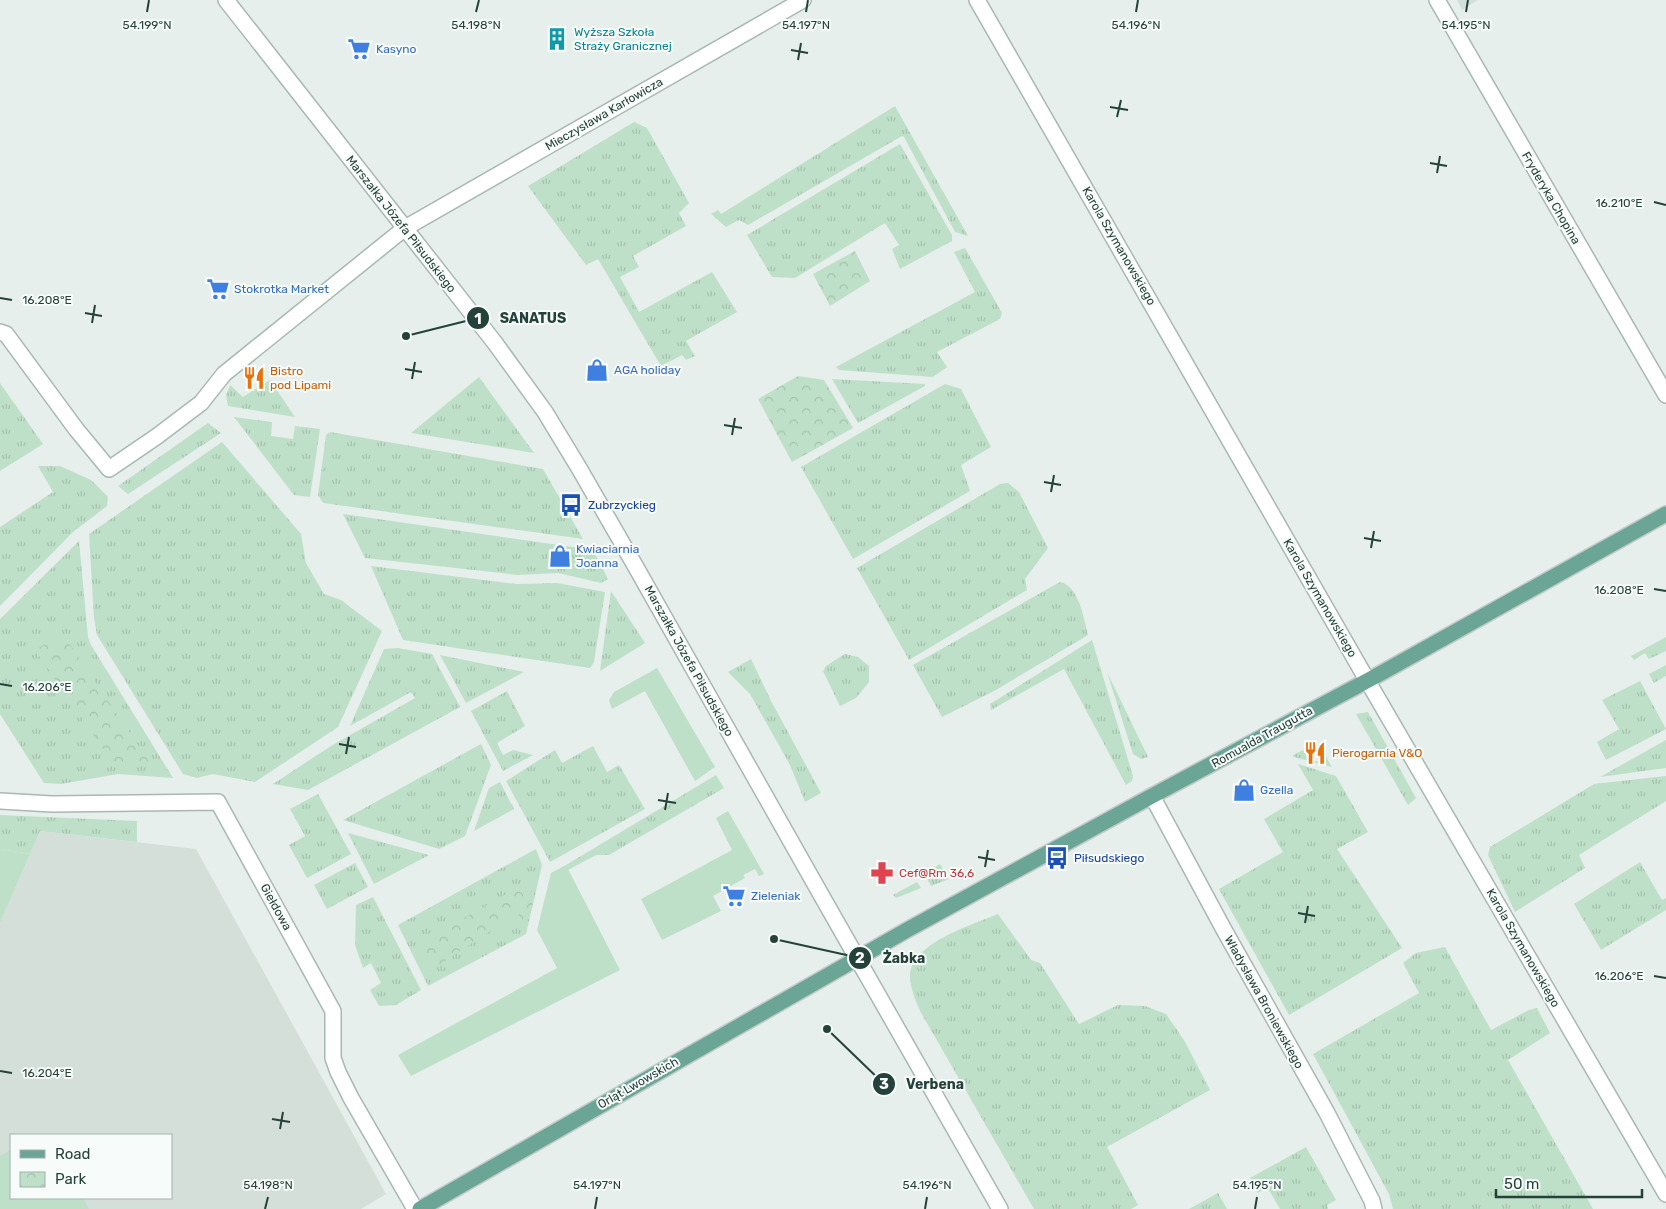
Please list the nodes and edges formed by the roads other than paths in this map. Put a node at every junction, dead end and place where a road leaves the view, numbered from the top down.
1 (226, 0) edge
2 (804, 0) edge
3 (977, 0) edge
4 (1437, 0) edge
5 (405, 228) junction
6 (0, 332) edge
7 (1666, 395) edge
8 (1666, 514) edge
9 (1367, 680) junction
10 (1152, 796) junction
11 (0, 801) edge
12 (857, 959) junction
13 (1666, 1194) edge
14 (415, 1209) edge
15 (420, 1209) edge
16 (1000, 1209) edge
17 (1374, 1209) edge

1 - 5 street, Marszałka Józefa Piłsudskiego
2 - 5 street, Mieczysława Karłowicza
3 - 9 street, Karola Szymanowskiego
4 - 7 street, Fryderyka Chopina
5 - 6 street, Mieczysława Karłowicza
5 - 12 street, Marszałka Józefa Piłsudskiego
8 - 9 main road, Romualda Traugutta
9 - 10 main road, Romualda Traugutta
9 - 13 street, Karola Szymanowskiego
10 - 12 main road, Romualda Traugutta
10 - 17 street, Władysława Broniewskiego
11 - 14 street, Giełdowa
12 - 15 main road, Orląt Lwowskich
12 - 16 street, Marszałka Józefa Piłsudskiego

